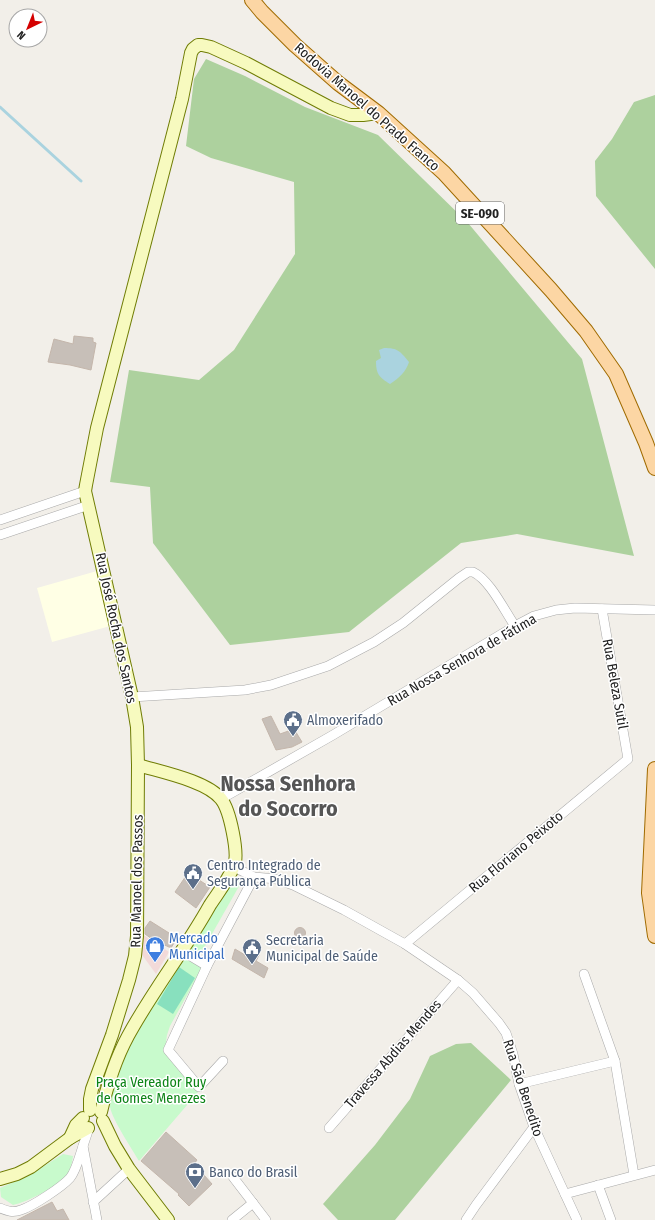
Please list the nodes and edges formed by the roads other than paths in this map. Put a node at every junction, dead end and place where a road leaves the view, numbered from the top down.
1 (252, 0) edge
2 (378, 112) junction
3 (655, 468) edge
4 (86, 491) junction
5 (89, 505) junction
6 (0, 520) edge
7 (0, 535) edge
8 (602, 609) junction
9 (655, 610) edge
10 (515, 626) junction
11 (132, 697) junction
12 (628, 759) joint
13 (138, 765) junction
14 (655, 769) edge
15 (221, 799) junction
16 (234, 865) junction
17 (254, 877) junction
18 (655, 936) edge
19 (405, 944) junction
20 (182, 951) junction
21 (207, 966) junction
22 (584, 974) dead end
23 (458, 980) junction
24 (223, 1061) dead end
25 (615, 1061) junction
26 (519, 1084) junction
27 (93, 1121) junction
28 (534, 1127) junction
29 (329, 1128) dead end
30 (83, 1146) junction
31 (129, 1169) junction
32 (655, 1170) edge
33 (634, 1175) junction
34 (233, 1177) dead end
35 (0, 1179) edge
36 (598, 1185) junction
37 (565, 1194) junction
38 (94, 1202) junction
39 (253, 1203) junction
40 (3, 1209) edge
41 (97, 1220) edge
42 (168, 1220) edge
43 (232, 1220) edge
44 (266, 1220) edge
45 (466, 1220) edge
46 (576, 1220) edge
47 (611, 1220) edge

1 - 2 main road, Rodovia Manoel do Prado Franco / SE-090
2 - 3 main road, Rodovia Manoel do Prado Franco / SE-090
2 - 4 street, Rua José Rocha dos Santos
4 - 5 street, Rua José Rocha dos Santos
4 - 6 street
5 - 7 street
5 - 11 street, Rua José Rocha dos Santos
8 - 9 street, Rua Nossa Senhora de Fátima
8 - 10 street, Rua Nossa Senhora de Fátima
8 - 12 street, Rua Beleza Sutil
10 - 11 street
10 - 15 street, Rua Nossa Senhora de Fátima
11 - 13 street, Rua José Rocha dos Santos
12 - 19 street, Rua Floriano Peixoto
13 - 15 street
13 - 27 street, Rua Manoel dos Passos
14 - 18 main road
15 - 16 street
16 - 17 street, Rua São Benedito
16 - 20 street
17 - 19 street, Rua São Benedito
17 - 21 street
19 - 23 street, Rua São Benedito
20 - 21 street
20 - 27 street
21 - 24 street
22 - 25 street
23 - 26 street, Rua São Benedito
23 - 29 street, Travessa Abdias Mendes
25 - 26 street
25 - 33 street
26 - 28 street, Rua São Benedito
27 - 30 street
27 - 31 street
27 - 35 street
28 - 37 street, Rua São Benedito
28 - 45 street
30 - 38 street
30 - 40 street
31 - 38 street
31 - 42 street
32 - 33 street
33 - 36 street
34 - 39 street
36 - 37 street
36 - 47 street
37 - 46 street, Rua São Benedito
38 - 41 street
39 - 43 street
39 - 44 street

